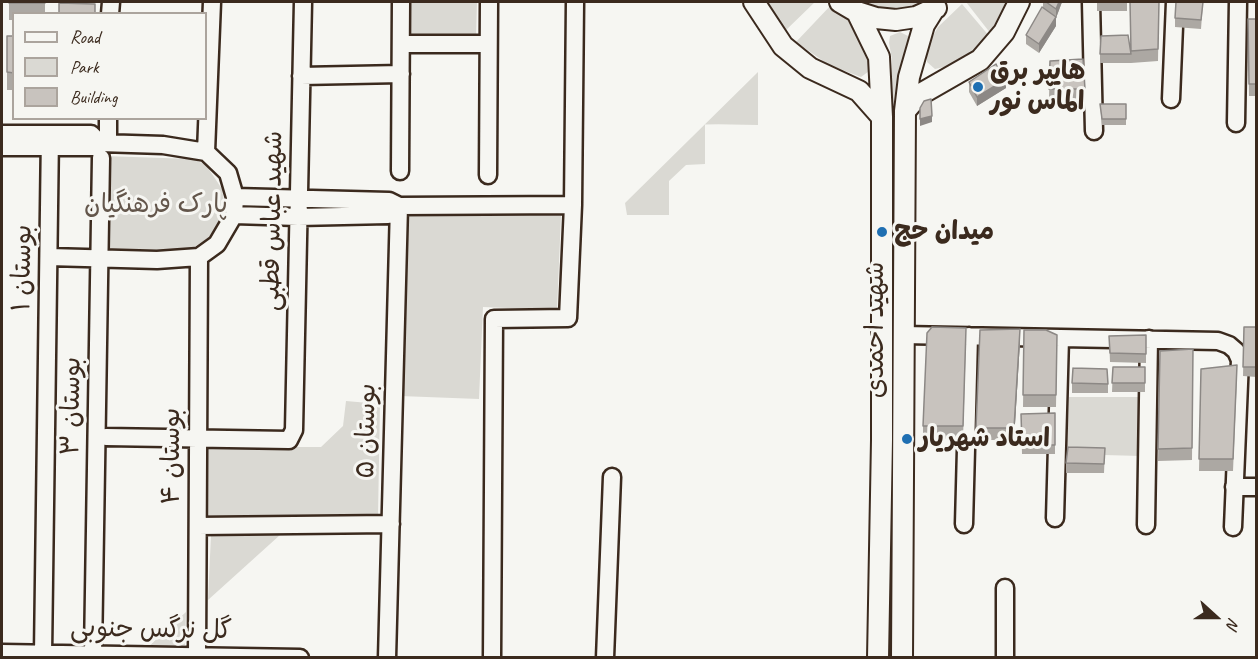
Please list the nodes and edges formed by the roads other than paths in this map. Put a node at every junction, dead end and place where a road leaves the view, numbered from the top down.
1 (212, 2) edge
2 (303, 2) edge
3 (401, 2) edge
4 (489, 2) edge
5 (575, 2) edge
6 (754, 2) edge
7 (840, 2) edge
8 (1019, 2) edge
9 (1091, 2) edge
10 (1174, 2) edge
11 (1238, 2) edge
12 (940, 5) edge
13 (857, 12) junction
14 (401, 44) junction
15 (488, 44) junction
16 (916, 51) junction
17 (879, 57) junction
18 (400, 74) junction
19 (301, 76) junction
20 (1171, 99) dead end
21 (905, 111) junction
22 (882, 117) junction
23 (108, 120) edge
24 (1236, 123) dead end
25 (1094, 131) dead end
26 (2, 134) edge
27 (50, 141) junction
28 (2, 147) edge
29 (103, 148) junction
30 (206, 153) junction
31 (400, 171) dead end
32 (488, 175) dead end
33 (235, 197) junction
34 (299, 200) junction
35 (573, 205) junction
36 (399, 206) junction
37 (234, 215) junction
38 (298, 217) junction
39 (199, 256) junction
40 (49, 257) junction
41 (106, 259) junction
42 (903, 335) junction
43 (969, 336) junction
44 (1060, 338) junction
45 (1149, 339) junction
46 (106, 436) junction
47 (198, 438) junction
48 (612, 477) dead end
49 (1234, 487) junction
50 (1257, 487) edge
51 (1055, 518) dead end
52 (391, 524) junction
53 (964, 524) dead end
54 (1146, 525) dead end
55 (198, 526) junction
56 (1233, 527) dead end
57 (1005, 588) dead end
58 (2, 653) edge
59 (43, 654) junction
60 (99, 655) edge
61 (197, 656) junction
62 (173, 657) edge
63 (263, 657) edge
64 (300, 657) edge
65 (387, 657) edge
66 (492, 657) edge
67 (605, 657) edge
68 (878, 657) edge
69 (902, 657) edge
70 (1005, 657) edge

1 - 30 street
2 - 19 street, شهید عباس قطبی
3 - 14 street
4 - 15 street
5 - 35 street
6 - 22 main road
7 - 13 main road
8 - 21 main road
9 - 25 street
10 - 20 street
11 - 24 street
12 - 13 main road
12 - 16 main road, شهید احمدی
13 - 17 main road, شهید احمدی
14 - 15 street
14 - 18 street
15 - 32 street
16 - 17 main road
16 - 21 main road, شهید احمدی
17 - 22 main road, شهید احمدی
18 - 19 street
18 - 31 street
19 - 34 street, شهید عباس قطبی
21 - 42 main road, شهید احمدی
22 - 68 main road, شهید احمدی
23 - 29 street, بوستان ۳
26 - 27 street
27 - 28 street
27 - 29 street
27 - 40 street, بوستان ۱
29 - 30 street
29 - 41 street, بوستان ۳
30 - 33 street
33 - 34 street
33 - 37 street
34 - 36 street
34 - 38 street, شهید عباس قطبی
35 - 36 street
35 - 66 street
36 - 38 street
36 - 52 street, بوستان ۵
37 - 38 street
37 - 39 street
38 - 47 street, شهید عباس قطبی
39 - 41 street
39 - 47 street, بوستان ۴
40 - 41 street
40 - 59 street, بوستان ۱
41 - 46 street, بوستان ۳
41 - 60 street, بوستان ۳
42 - 43 street
42 - 69 main road, شهید احمدی
43 - 44 street
43 - 53 street
44 - 45 street
44 - 51 street
45 - 49 street
45 - 54 street
46 - 47 street
46 - 60 street, بوستان ۳
47 - 55 street, بوستان ۴
48 - 67 street
49 - 50 street
49 - 56 street
52 - 55 street
52 - 65 street, بوستان ۵
55 - 61 street, بوستان ۴
57 - 70 street
58 - 59 street, گل نرگس جنوبی
59 - 60 street, گل نرگس جنوبی
60 - 62 street, گل نرگس جنوبی
61 - 62 street, گل نرگس جنوبی
61 - 63 street, گل نرگس جنوبی
63 - 64 street, گل نرگس جنوبی

